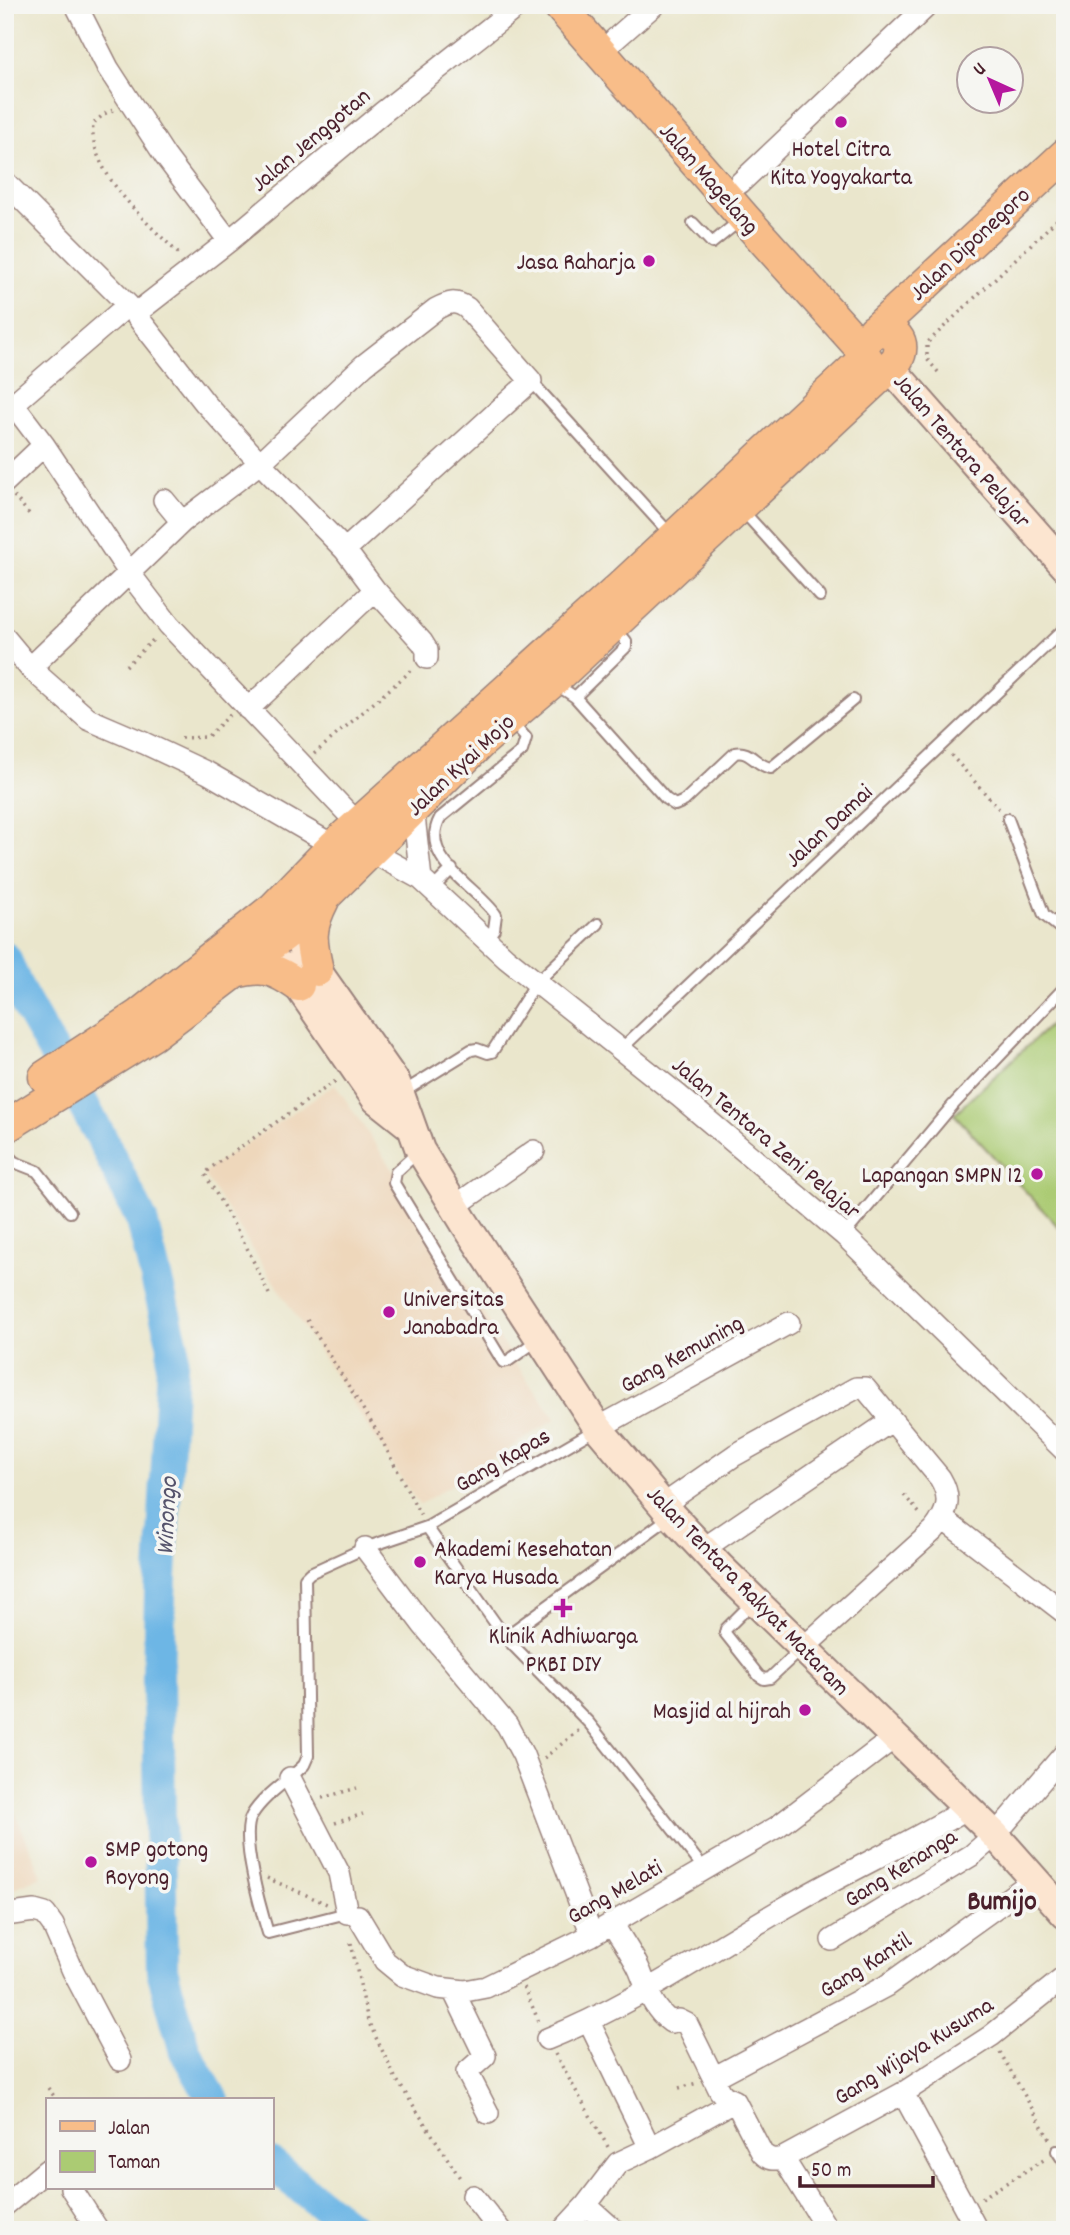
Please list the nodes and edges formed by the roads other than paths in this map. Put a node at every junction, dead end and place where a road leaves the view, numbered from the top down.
1 (76, 5) edge
2 (519, 5) edge
3 (559, 5) edge
4 (585, 5) edge
5 (654, 5) edge
6 (928, 5) edge
7 (614, 40) junction
8 (1065, 155) edge
9 (5, 182) edge
10 (740, 183) junction
11 (1065, 183) edge
12 (744, 218) junction
13 (693, 223) dead end
14 (229, 241) junction
15 (132, 310) junction
16 (882, 349) junction
17 (531, 382) junction
18 (9, 408) edge
19 (44, 445) junction
20 (260, 463) junction
21 (5, 482) edge
22 (163, 500) dead end
23 (739, 508) junction
24 (182, 522) junction
25 (1065, 536) edge
26 (673, 537) junction
27 (345, 550) junction
28 (1065, 566) edge
29 (130, 574) junction
30 (375, 590) junction
31 (629, 596) junction
32 (820, 596) dead end
33 (1065, 628) edge
34 (5, 638) edge
35 (427, 657) road end
36 (30, 668) junction
37 (565, 689) junction
38 (853, 700) dead end
39 (245, 706) junction
40 (491, 755) junction
41 (413, 807) junction
42 (1008, 819) road end
43 (364, 837) junction
44 (334, 846) junction
45 (452, 869) junction
46 (427, 884) junction
47 (325, 896) junction
48 (598, 924) dead end
49 (272, 927) junction
50 (1065, 932) edge
51 (485, 941) junction
52 (235, 972) junction
53 (307, 978) junction
54 (536, 983) junction
55 (1065, 987) edge
56 (145, 1026) junction
57 (619, 1050) junction
58 (400, 1094) junction
59 (13, 1110) edge
60 (415, 1138) junction
61 (534, 1151) dead end
62 (5, 1152) edge
63 (9, 1164) edge
64 (455, 1206) junction
65 (70, 1212) dead end
66 (844, 1235) junction
67 (789, 1323) dead end
68 (540, 1339) junction
69 (891, 1421) junction
70 (598, 1428) junction
71 (1065, 1451) edge
72 (667, 1511) junction
73 (938, 1524) junction
74 (427, 1527) junction
75 (365, 1548) junction
76 (703, 1549) junction
77 (753, 1601) junction
78 (1065, 1613) edge
79 (505, 1637) junction
80 (803, 1648) junction
81 (895, 1737) junction
82 (1065, 1753) edge
83 (290, 1778) junction
84 (966, 1809) junction
85 (995, 1835) junction
86 (705, 1870) junction
87 (1034, 1880) junction
88 (1062, 1906) edge
89 (352, 1914) junction
90 (5, 1915) edge
91 (612, 1923) junction
92 (593, 1935) junction
93 (832, 1940) dead end
94 (1065, 1977) edge
95 (453, 1990) junction
96 (646, 1991) junction
97 (589, 2022) junction
98 (547, 2039) dead end
99 (120, 2060) dead end
100 (715, 2077) junction
101 (903, 2093) junction
102 (735, 2101) junction
103 (488, 2113) dead end
104 (650, 2148) junction
105 (1057, 2151) road end
106 (783, 2158) junction
107 (1065, 2163) edge
108 (46, 2171) edge
109 (73, 2190) edge
110 (473, 2196) road end
111 (5, 2205) edge
112 (586, 2205) junction
113 (98, 2230) edge
114 (500, 2230) edge
115 (562, 2230) edge
116 (614, 2230) edge
117 (828, 2230) edge
118 (977, 2230) edge

1 - 14 street
2 - 14 street, Jalan Jenggotan
3 - 12 main road, Jalan Magelang
4 - 7 main road, Jalan Magelang
5 - 7 street
6 - 10 street
7 - 10 main road, Jalan Magelang
8 - 16 main road, Jalan Diponegoro
9 - 15 street
10 - 16 main road, Jalan Magelang
11 - 16 main road, Jalan Diponegoro
12 - 13 lane
12 - 16 main road, Jalan Magelang
14 - 15 street, Jalan Jenggotan
15 - 18 street, Jalan Jenggotan
15 - 20 street
16 - 23 main road, Jalan Kyai Mojo
16 - 25 street, Jalan Tentara Pelajar
16 - 26 main road, Jalan Kyai Mojo
16 - 28 street, Jalan Tentara Pelajar
17 - 20 street
17 - 26 lane
17 - 27 street
18 - 19 street, Jalan Tentara Zeni Pelajar
19 - 21 street
19 - 29 street, Jalan Tentara Zeni Pelajar
20 - 24 street
20 - 27 street
22 - 24 street
23 - 31 main road, Jalan Kyai Mojo
23 - 32 lane
24 - 29 street
26 - 31 main road, Jalan Kyai Mojo
27 - 30 street
29 - 36 street
29 - 39 street, Jalan Tentara Zeni Pelajar
30 - 35 street
30 - 39 street
31 - 37 main road, Jalan Kyai Mojo
31 - 43 main road, Jalan Kyai Mojo
33 - 57 lane, Jalan Damai
34 - 36 street
36 - 44 street
37 - 38 lane
37 - 40 main road, Jalan Kyai Mojo
39 - 43 street, Jalan Tentara Zeni Pelajar
40 - 41 main road, Jalan Kyai Mojo
40 - 45 lane
41 - 43 main road, Jalan Kyai Mojo
41 - 46 street
42 - 50 lane
43 - 44 main road, Jalan Kyai Mojo
43 - 46 street, Jalan Tentara Zeni Pelajar
43 - 47 main road, Jalan Kyai Mojo
44 - 49 main road, Jalan Kyai Mojo
45 - 46 lane
45 - 51 lane
46 - 51 street, Jalan Tentara Zeni Pelajar
47 - 49 main road, Jalan Kyai Mojo
47 - 53 main road
48 - 54 lane
49 - 52 main road, Jalan Kyai Mojo
49 - 53 street, Jalan Tentara Rakyat Mataram
49 - 56 main road, Jalan Kyai Mojo
51 - 54 street, Jalan Tentara Zeni Pelajar
52 - 53 main road
52 - 56 main road, Jalan Kyai Mojo
53 - 58 street, Jalan Tentara Rakyat Mataram
53 - 60 street, Jalan Tentara Rakyat Mataram
54 - 57 street, Jalan Tentara Zeni Pelajar
54 - 58 lane
55 - 66 lane
56 - 59 main road, Jalan Kyai Mojo
57 - 66 street, Jalan Tentara Zeni Pelajar
58 - 60 street, Jalan Tentara Rakyat Mataram
60 - 64 street, Jalan Tentara Rakyat Mataram
60 - 68 lane
61 - 64 street
62 - 63 lane
63 - 65 lane
64 - 68 street, Jalan Tentara Rakyat Mataram
66 - 71 street, Jalan Tentara Zeni Pelajar
67 - 70 street, Gang Kemuning
68 - 70 street, Jalan Tentara Rakyat Mataram
69 - 72 street
69 - 73 street
69 - 76 street
70 - 72 street, Jalan Tentara Rakyat Mataram
70 - 74 lane, Gang Kapas
72 - 76 street, Jalan Tentara Rakyat Mataram
72 - 79 lane
73 - 78 street
73 - 80 street
74 - 75 lane, Gang Kapas
74 - 79 lane
75 - 83 lane, Gang Kapas
75 - 92 street
76 - 77 street, Jalan Tentara Rakyat Mataram
77 - 80 street, Jalan Tentara Rakyat Mataram
77 - 80 lane
79 - 86 lane
80 - 81 street, Jalan Tentara Rakyat Mataram
81 - 84 street, Jalan Tentara Rakyat Mataram
81 - 86 street, Gang Melati
82 - 85 street, Gang Kenanga
83 - 89 street
83 - 89 lane
84 - 85 street, Jalan Tentara Rakyat Mataram
84 - 96 street
85 - 87 street, Jalan Tentara Rakyat Mataram
85 - 93 street, Gang Kenanga
86 - 91 street, Gang Melati
87 - 88 street, Jalan Tentara Rakyat Mataram
87 - 100 street, Gang Kantil
89 - 95 street, Gang Melati
90 - 99 street
91 - 92 street, Gang Melati
91 - 96 street
92 - 95 street, Gang Melati
94 - 101 street, Gang Wijaya Kusuma
95 - 103 street
96 - 97 street
96 - 100 street
97 - 98 street
97 - 104 street
100 - 102 street
101 - 106 street, Gang Wijaya Kusuma
101 - 118 street
102 - 104 street
102 - 106 street
104 - 112 street
105 - 107 lane
106 - 117 street
108 - 111 street
109 - 113 street
110 - 114 street
112 - 115 street
112 - 116 street

